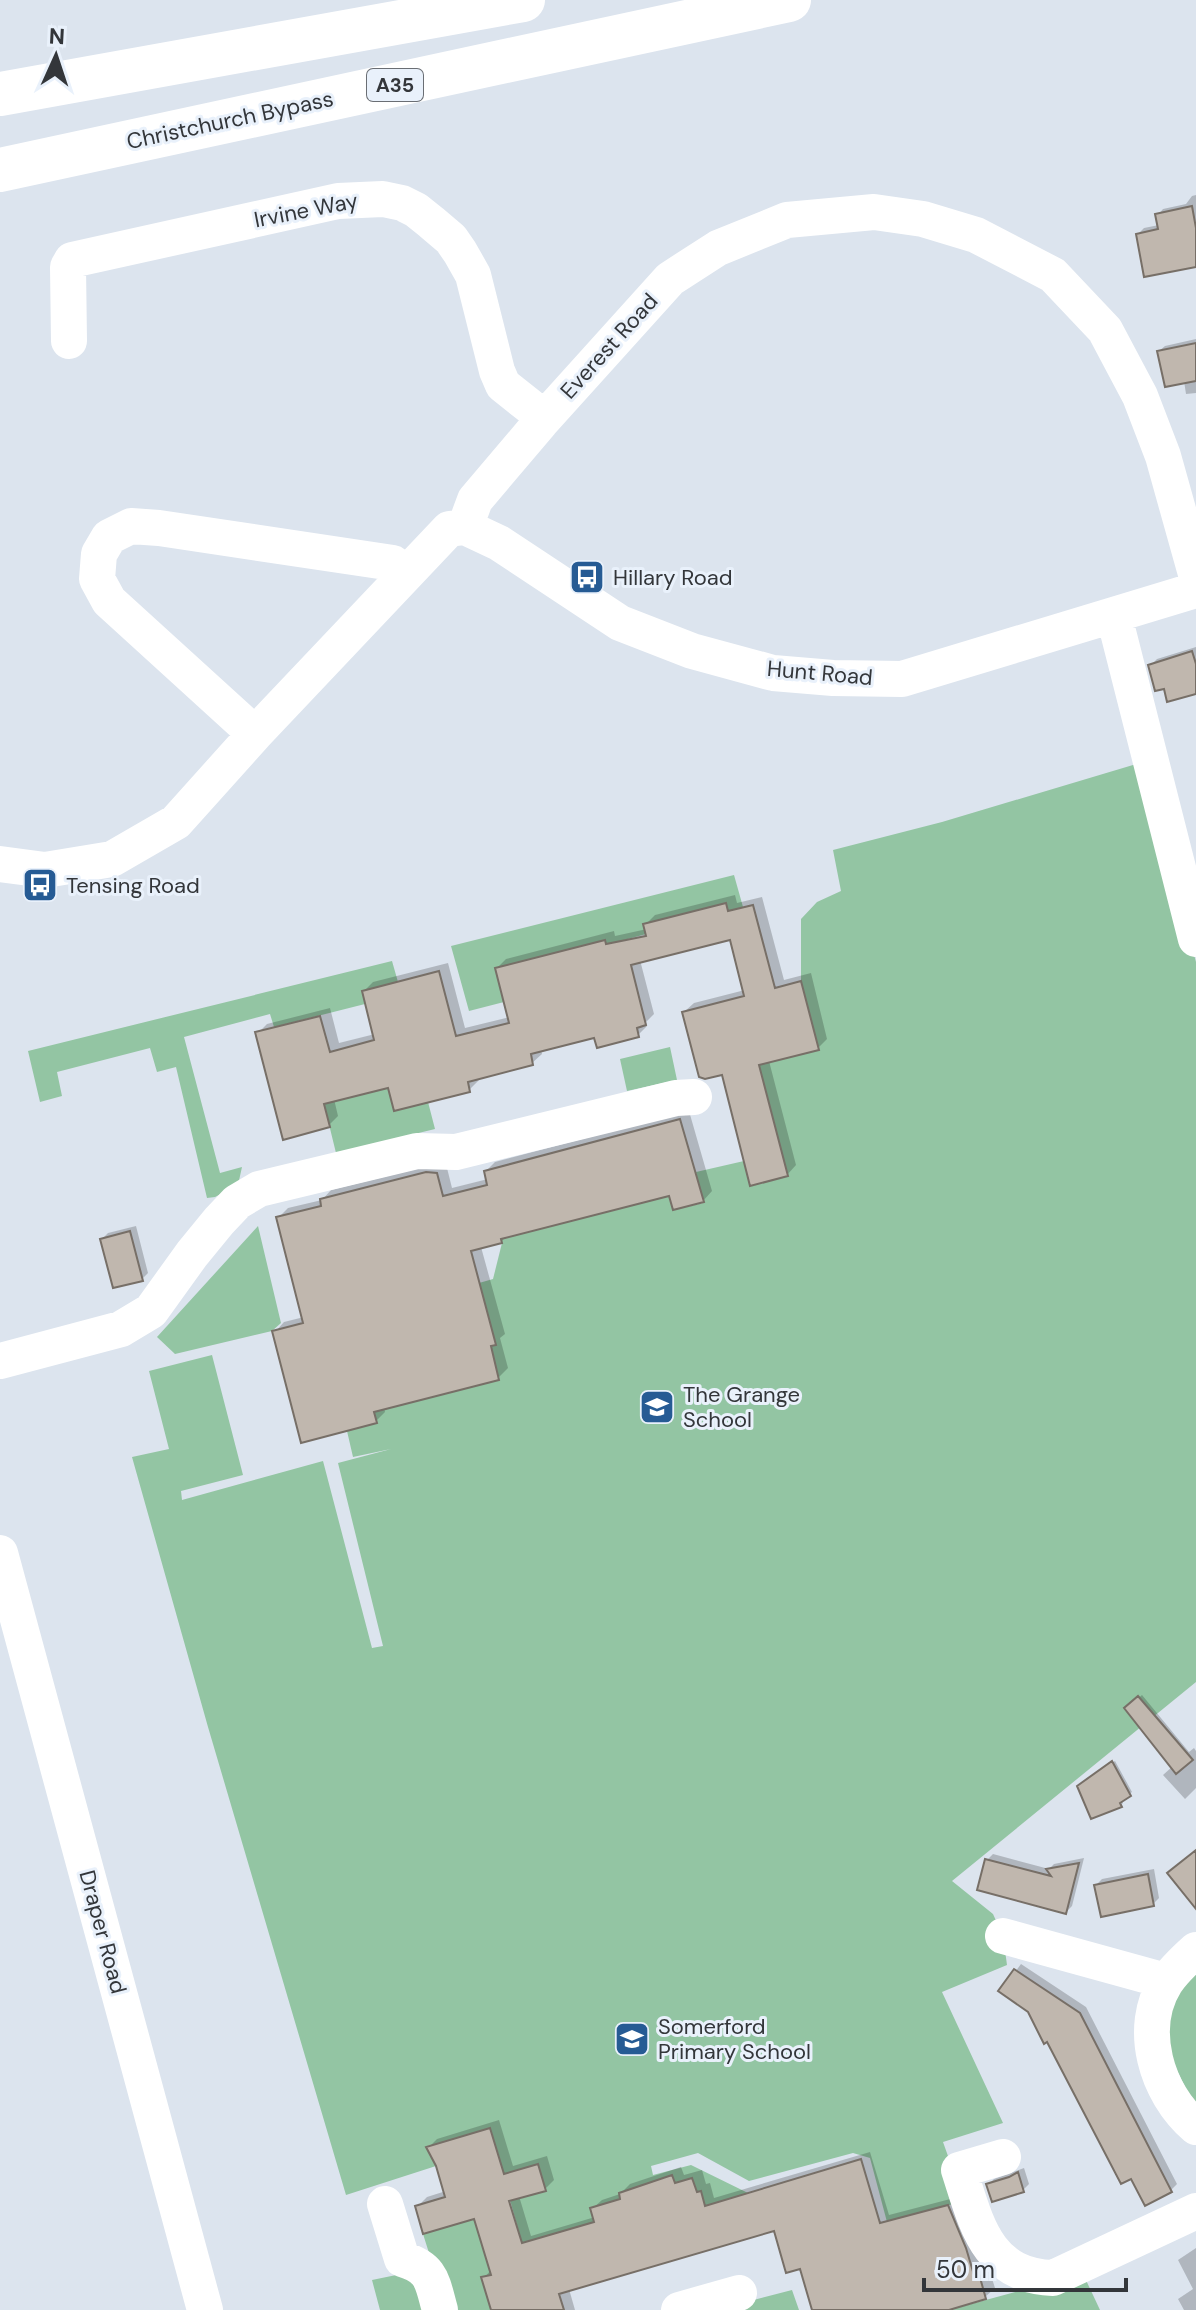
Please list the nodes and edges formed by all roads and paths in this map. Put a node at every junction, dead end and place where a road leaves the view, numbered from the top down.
1 (523, 0) edge
2 (789, 0) edge
3 (0, 94) edge
4 (0, 170) edge
5 (69, 341) dead end
6 (541, 422) junction
7 (465, 527) junction
8 (405, 574) junction
9 (1196, 574) edge
10 (1196, 590) edge
11 (1114, 616) junction
12 (255, 734) junction
13 (0, 864) edge
14 (1196, 939) edge
15 (694, 1097) dead end
16 (0, 1361) edge
17 (0, 1553) edge
18 (1003, 1936) dead end
19 (1196, 1950) edge
20 (1166, 1981) junction
21 (1196, 2127) edge
22 (1003, 2157) dead end
23 (385, 2204) dead end
24 (1196, 2211) edge
25 (732, 2300) edge
26 (205, 2310) edge
27 (440, 2310) edge
28 (679, 2310) edge

1 - 3 main road
2 - 4 main road, Christchurch Bypass / A35
5 - 6 street, Irvine Way
6 - 7 street, Everest Road
6 - 9 street, Everest Road
7 - 8 street
7 - 11 street, Hunt Road
8 - 12 street
8 - 12 street
10 - 11 street, Hunt Road
11 - 14 street
12 - 13 street
15 - 16 street
17 - 26 street, Draper Road
18 - 20 street
19 - 20 street
20 - 21 street
22 - 24 street
23 - 27 street
25 - 28 street

